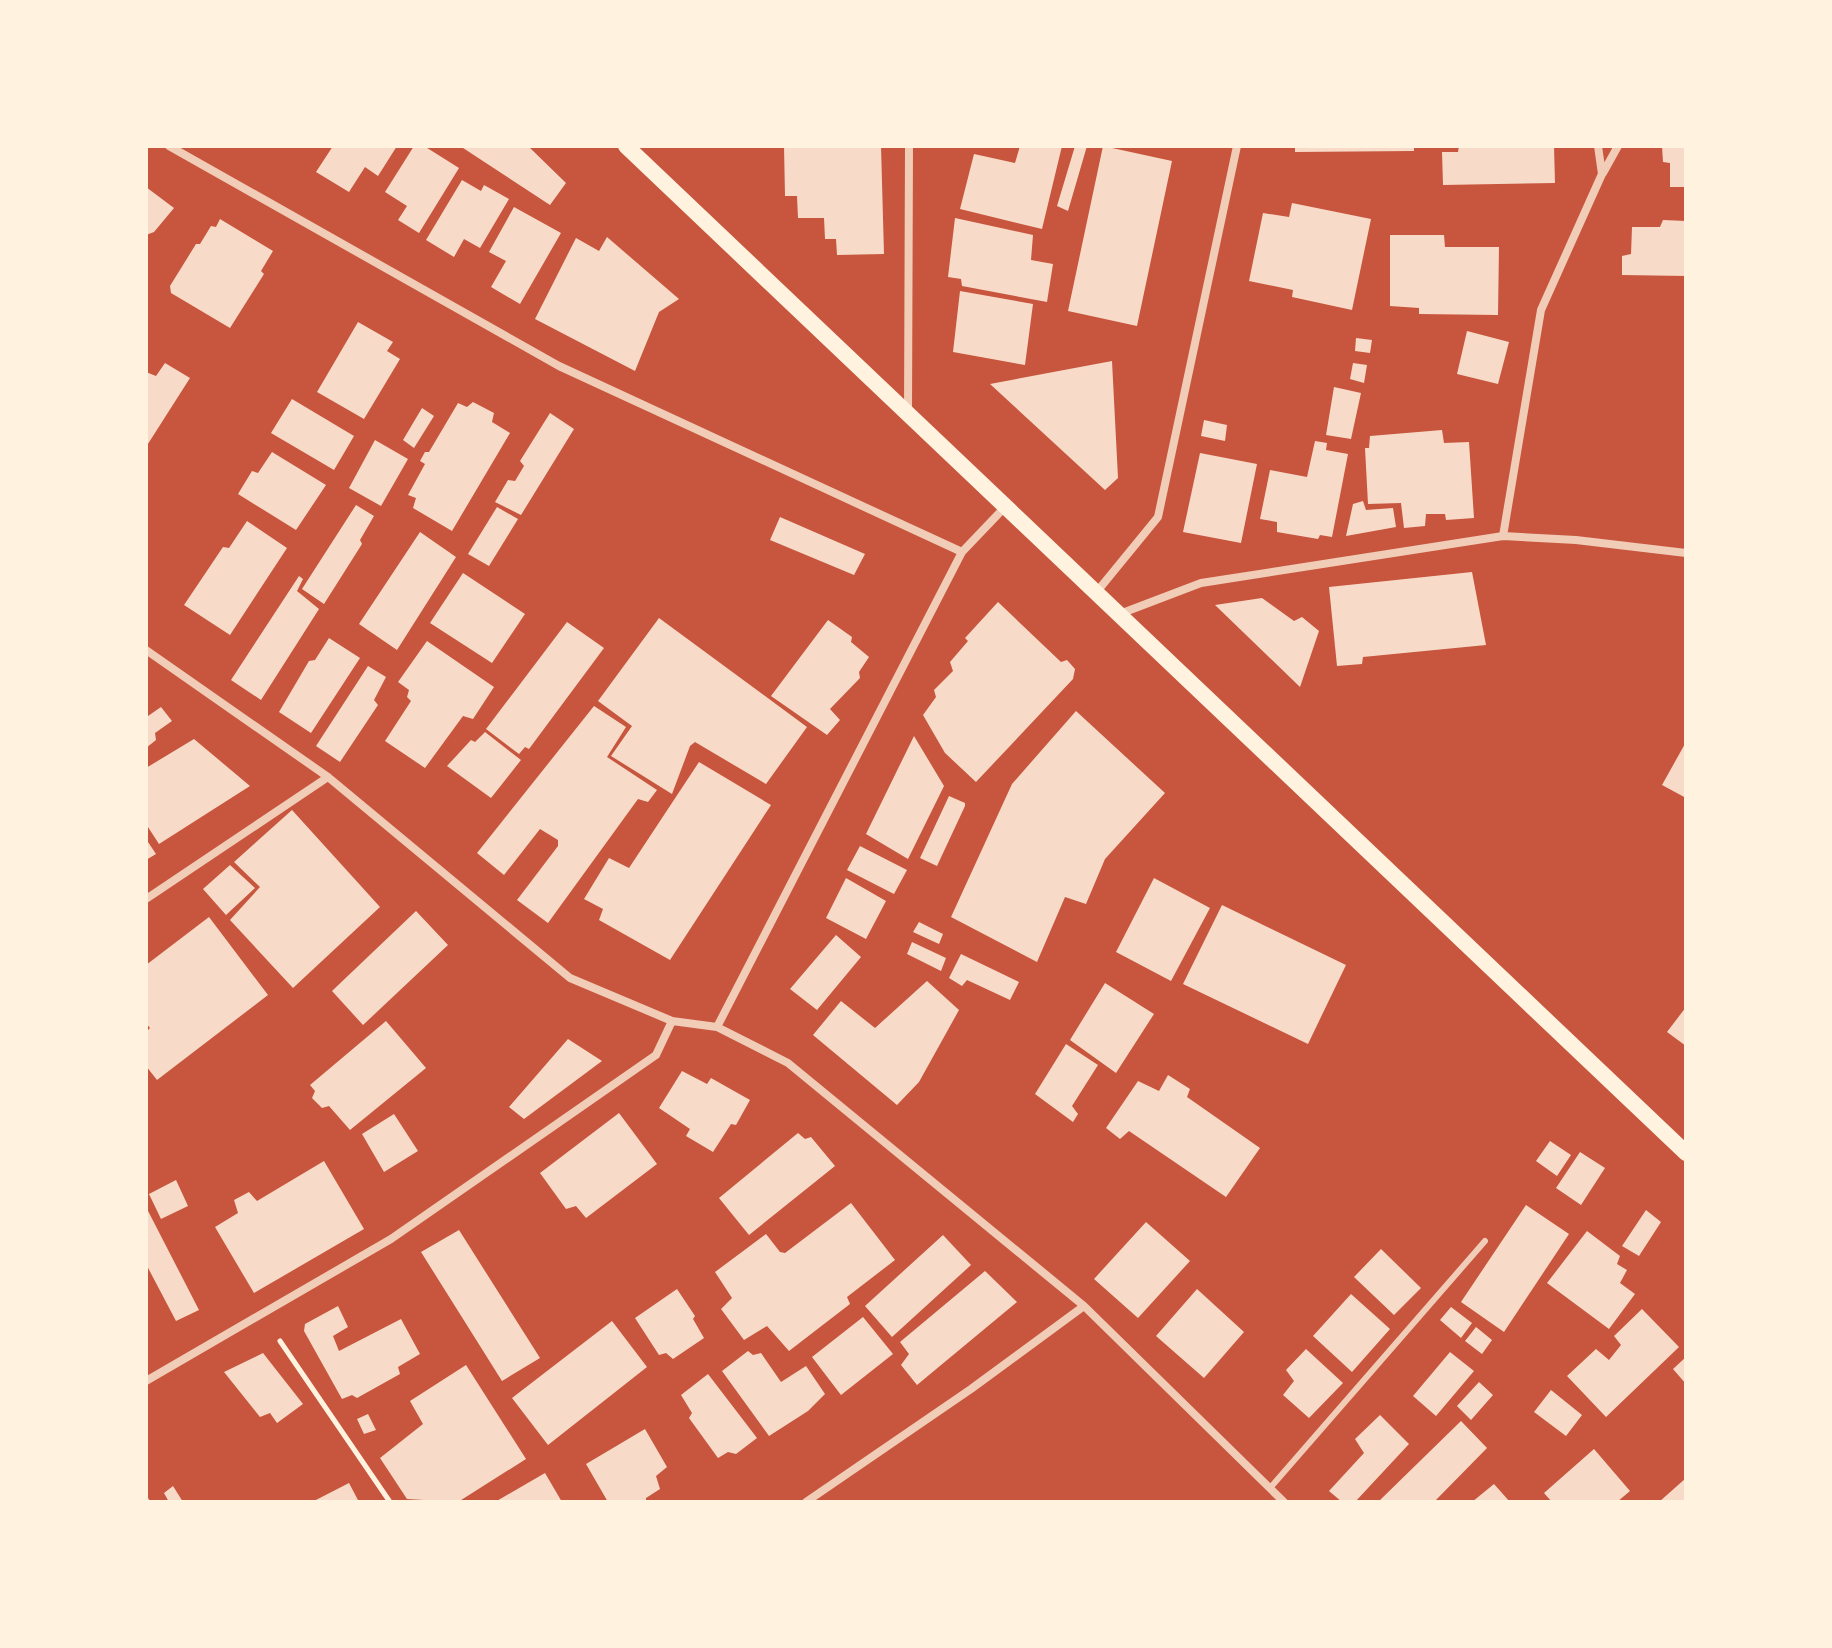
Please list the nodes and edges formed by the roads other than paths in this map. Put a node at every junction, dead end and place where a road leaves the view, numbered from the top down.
1 (169, 146) edge
2 (626, 146) edge
3 (909, 146) edge
4 (1237, 146) edge
5 (1598, 146) edge
6 (1618, 146) edge
7 (1602, 174) junction
8 (908, 415) junction
9 (1005, 507) junction
10 (1503, 536) junction
11 (962, 552) junction
12 (1686, 553) edge
13 (1095, 594) junction
14 (1117, 615) junction
15 (146, 650) edge
16 (328, 777) junction
17 (146, 899) edge
18 (672, 1021) junction
19 (717, 1027) junction
20 (1686, 1153) edge
21 (1485, 1241) dead end
22 (1084, 1306) junction
23 (146, 1381) edge
24 (1270, 1488) junction
25 (806, 1502) edge
26 (1284, 1502) edge

1 - 11 street
2 - 8 main road
3 - 8 street
4 - 13 street
5 - 7 street
6 - 7 street
7 - 10 street
8 - 9 main road
9 - 11 street
9 - 13 main road
10 - 12 street
10 - 14 street
11 - 19 street
13 - 14 main road
14 - 20 main road
15 - 16 street
16 - 17 street
16 - 18 street
18 - 19 street
18 - 23 street
19 - 22 street
21 - 24 lane
22 - 24 street
22 - 25 street
24 - 26 street

